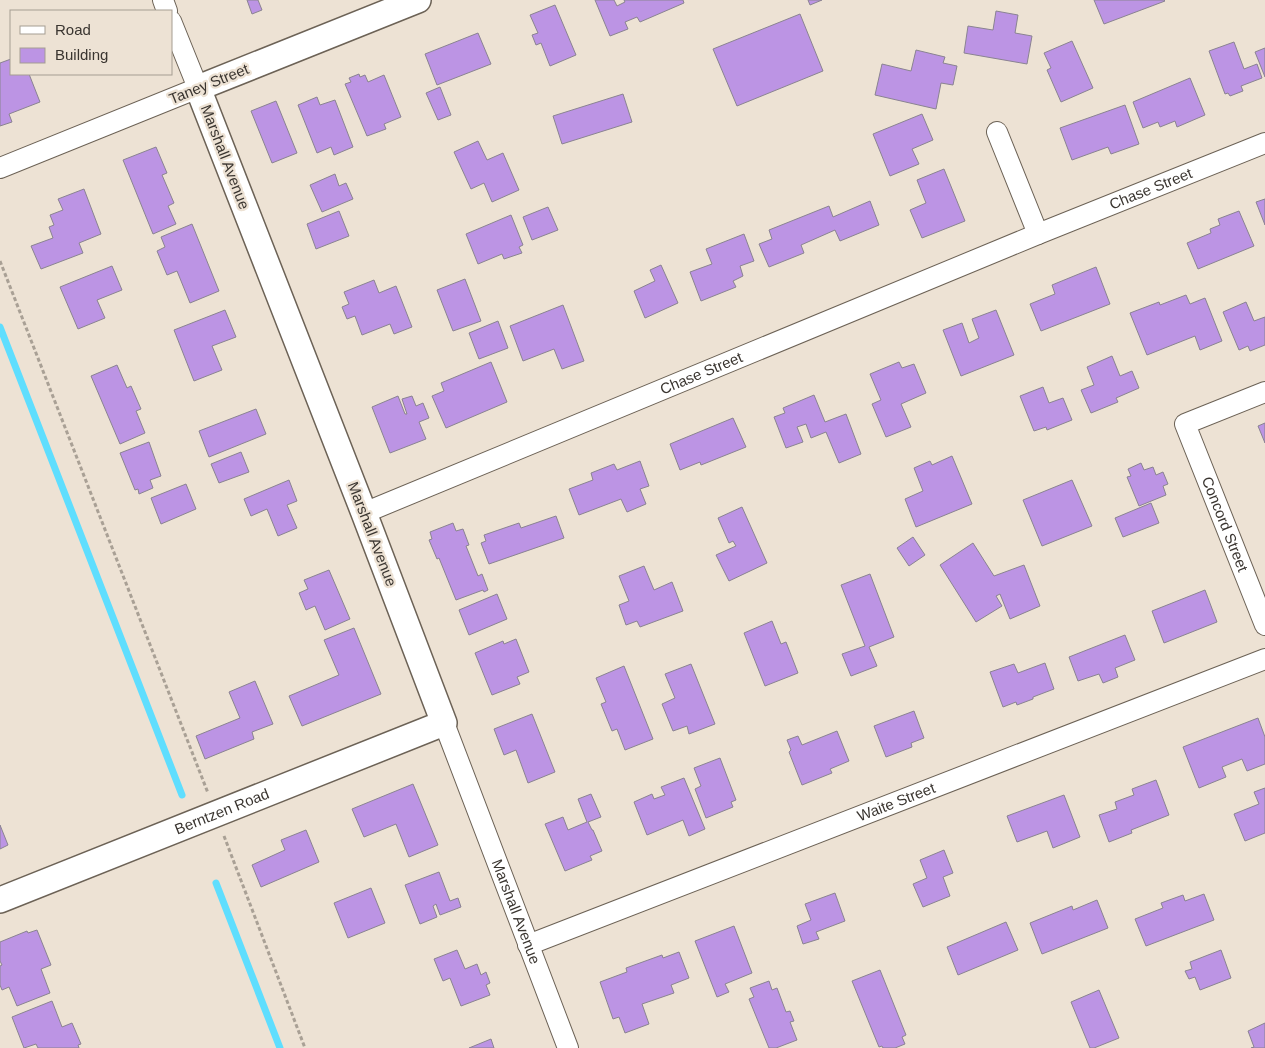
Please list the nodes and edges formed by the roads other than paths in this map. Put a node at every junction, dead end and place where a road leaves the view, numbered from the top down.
1 (418, 0) edge
2 (172, 23) edge
3 (198, 88) junction
4 (997, 132) dead end
5 (1265, 143) edge
6 (0, 168) edge
7 (1038, 234) junction
8 (1265, 392) edge
9 (364, 513) junction
10 (1265, 625) edge
11 (1265, 659) edge
12 (444, 723) junction
13 (0, 900) edge
14 (528, 945) junction
15 (568, 1048) edge

1 - 3 street, Taney Street
2 - 3 street, Marshall Avenue
3 - 6 street, Taney Street
3 - 9 street, Marshall Avenue
4 - 7 street
5 - 7 street, Chase Street
7 - 9 street, Chase Street
8 - 10 street, Concord Street
9 - 12 street, Marshall Avenue
11 - 14 street, Waite Street
12 - 13 street, Berntzen Road
12 - 14 street, Marshall Avenue
14 - 15 street, Marshall Avenue

